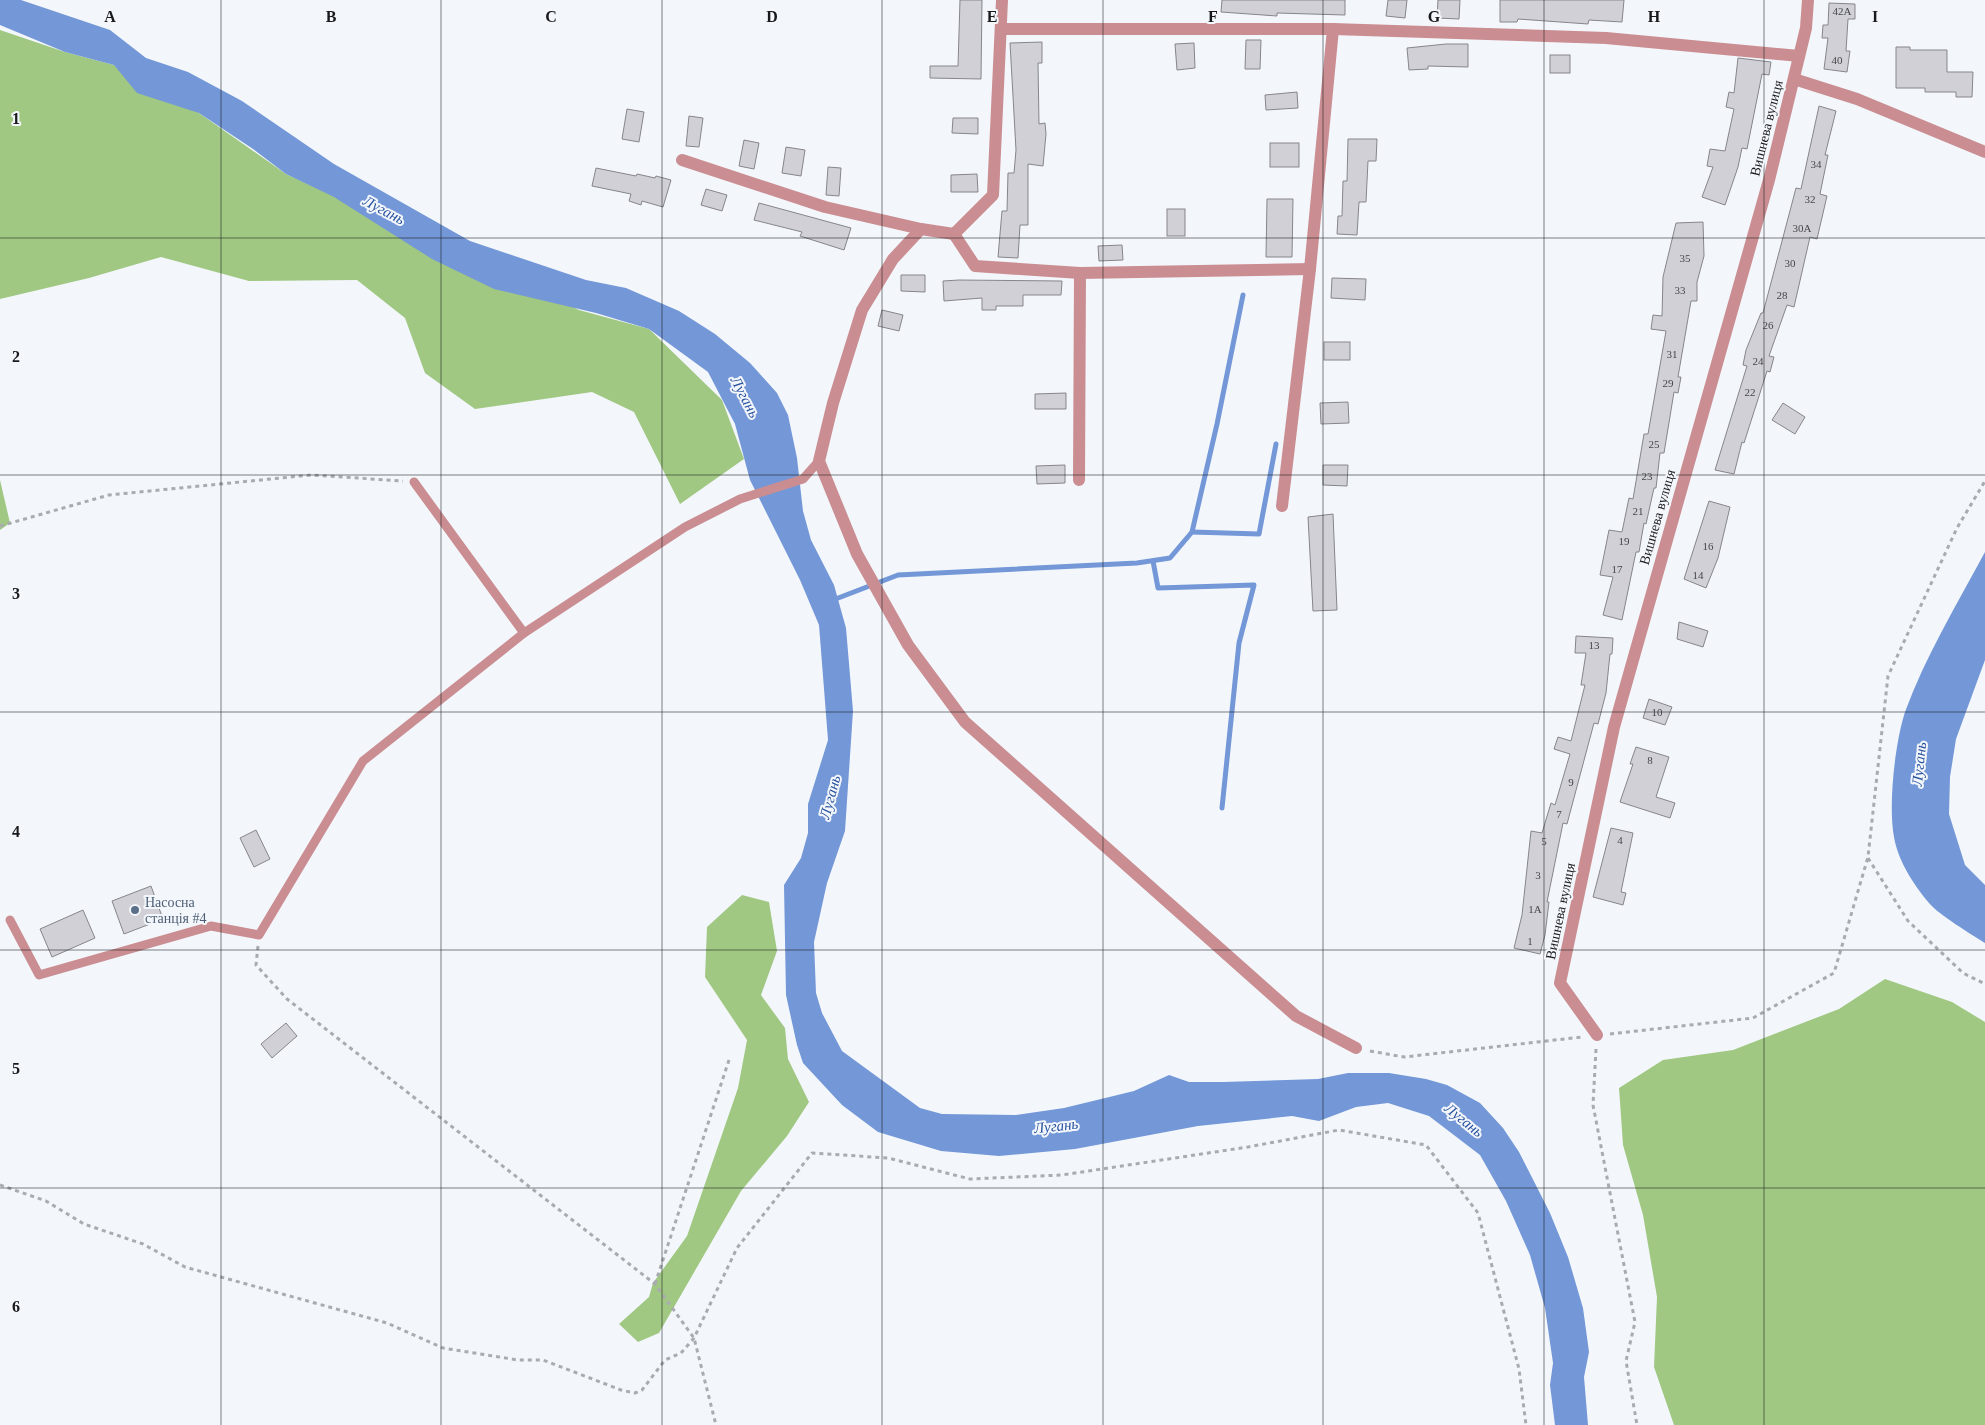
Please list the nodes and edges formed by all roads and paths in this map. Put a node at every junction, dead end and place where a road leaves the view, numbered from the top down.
1 (1002, 0) edge
2 (1808, 0) edge
3 (1001, 29) junction
4 (1333, 29) junction
5 (1799, 56) junction
6 (1794, 79) junction
7 (1985, 152) edge
8 (682, 160) dead end
9 (921, 229) junction
10 (954, 234) junction
11 (1310, 269) junction
12 (1080, 273) junction
13 (819, 461) junction
14 (1078, 480) dead end
15 (1985, 481) edge
16 (414, 482) joint
17 (1282, 506) dead end
18 (0, 526) edge
19 (524, 633) junction
20 (1868, 857) junction
21 (10, 920) dead end
22 (259, 935) junction
23 (1985, 984) edge
24 (1597, 1035) junction
25 (1356, 1048) joint
26 (730, 1057) dead end
27 (0, 1186) edge
28 (655, 1284) junction
29 (694, 1338) junction
30 (716, 1425) edge
31 (1526, 1425) edge
32 (1637, 1425) edge

1 - 3 street
2 - 5 street, Вишнева вулиця
3 - 4 street
3 - 10 street
4 - 5 street
4 - 11 street
5 - 6 street, Вишнева вулиця
6 - 7 street
6 - 24 street, Вишнева вулиця
8 - 9 street
9 - 10 street
9 - 13 street
10 - 12 street
11 - 12 street
11 - 17 street
12 - 14 street
13 - 19 lane
13 - 25 street
15 - 20 path
16 - 18 path
16 - 19 lane
19 - 22 lane
20 - 23 path
20 - 24 path
21 - 22 lane
22 - 28 path
24 - 25 path
24 - 32 path
26 - 28 path
27 - 29 path
28 - 29 path
29 - 30 path
29 - 31 path

